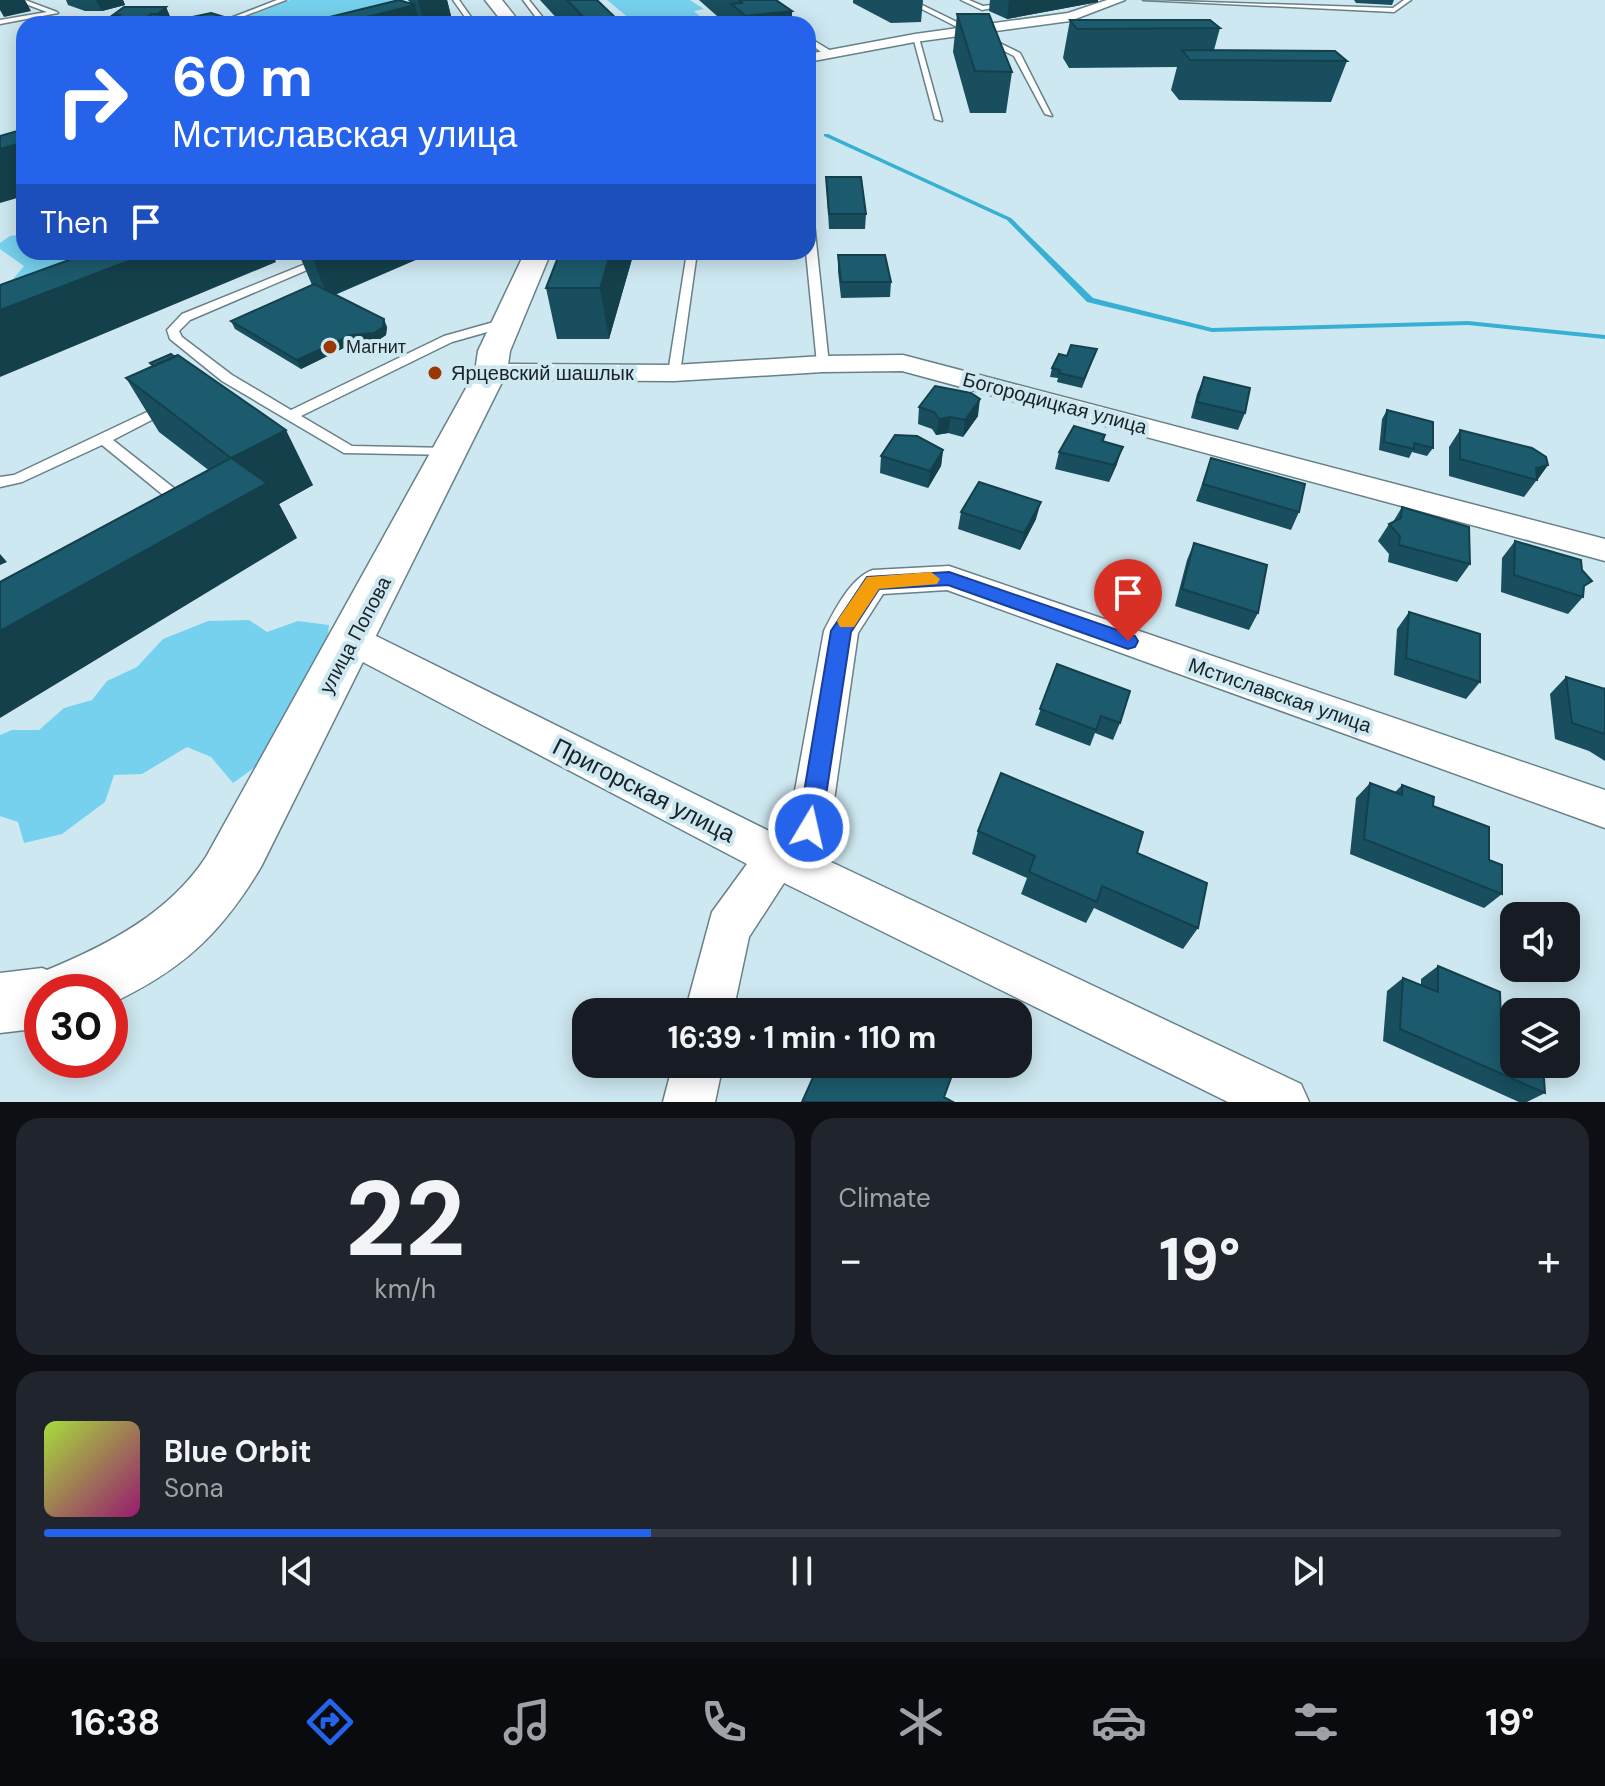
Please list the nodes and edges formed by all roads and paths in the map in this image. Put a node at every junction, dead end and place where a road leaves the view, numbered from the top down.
1 (283, 0) edge
2 (494, 0) edge
3 (502, 0) edge
4 (526, 0) edge
5 (907, 0) edge
6 (964, 0) edge
7 (1030, 0) edge
8 (1119, 0) edge
9 (1146, 0) edge
10 (1408, 0) edge
11 (25, 2) dead end
12 (37, 16) edge
13 (240, 16) edge
14 (539, 16) edge
15 (974, 31) junction
16 (915, 38) junction
17 (816, 45) edge
18 (828, 53) junction
19 (816, 56) edge
20 (1049, 114) dead end
21 (939, 119) dead end
22 (325, 260) edge
23 (535, 260) edge
24 (691, 260) edge
25 (813, 260) edge
26 (509, 321) junction
27 (823, 364) junction
28 (491, 372) junction
29 (674, 373) junction
30 (185, 398) edge
31 (289, 416) junction
32 (103, 439) junction
33 (450, 452) junction
34 (0, 482) edge
35 (183, 521) edge
36 (1605, 550) edge
37 (352, 640) junction
38 (1605, 809) edge
39 (777, 857) junction
40 (105, 974) edge
41 (712, 998) edge
42 (24, 1000) edge
43 (0, 1003) edge
44 (695, 1078) edge
45 (689, 1102) edge
46 (1283, 1102) edge

1 - 13 lane
2 - 3 lane
4 - 14 lane
5 - 15 lane
6 - 7 lane
8 - 15 street
9 - 10 lane
11 - 12 lane
15 - 16 street
15 - 20 lane
16 - 18 street
16 - 21 lane
17 - 18 lane
18 - 19 street
22 - 31 lane
23 - 26 street, улица Попова
24 - 29 lane
25 - 27 lane
26 - 28 street, улица Попова
26 - 31 lane
27 - 29 street, Богородицкая улица
27 - 36 street, Богородицкая улица
28 - 29 street, Богородицкая улица
28 - 33 street, улица Попова
30 - 32 lane
31 - 33 lane
32 - 34 lane
32 - 35 lane
33 - 37 street, улица Попова
37 - 39 street, Пригорская улица
37 - 40 street, улица Попова
38 - 39 street, Мстиславская улица
39 - 41 street
39 - 46 street, Пригорская улица
42 - 43 street
44 - 45 street

